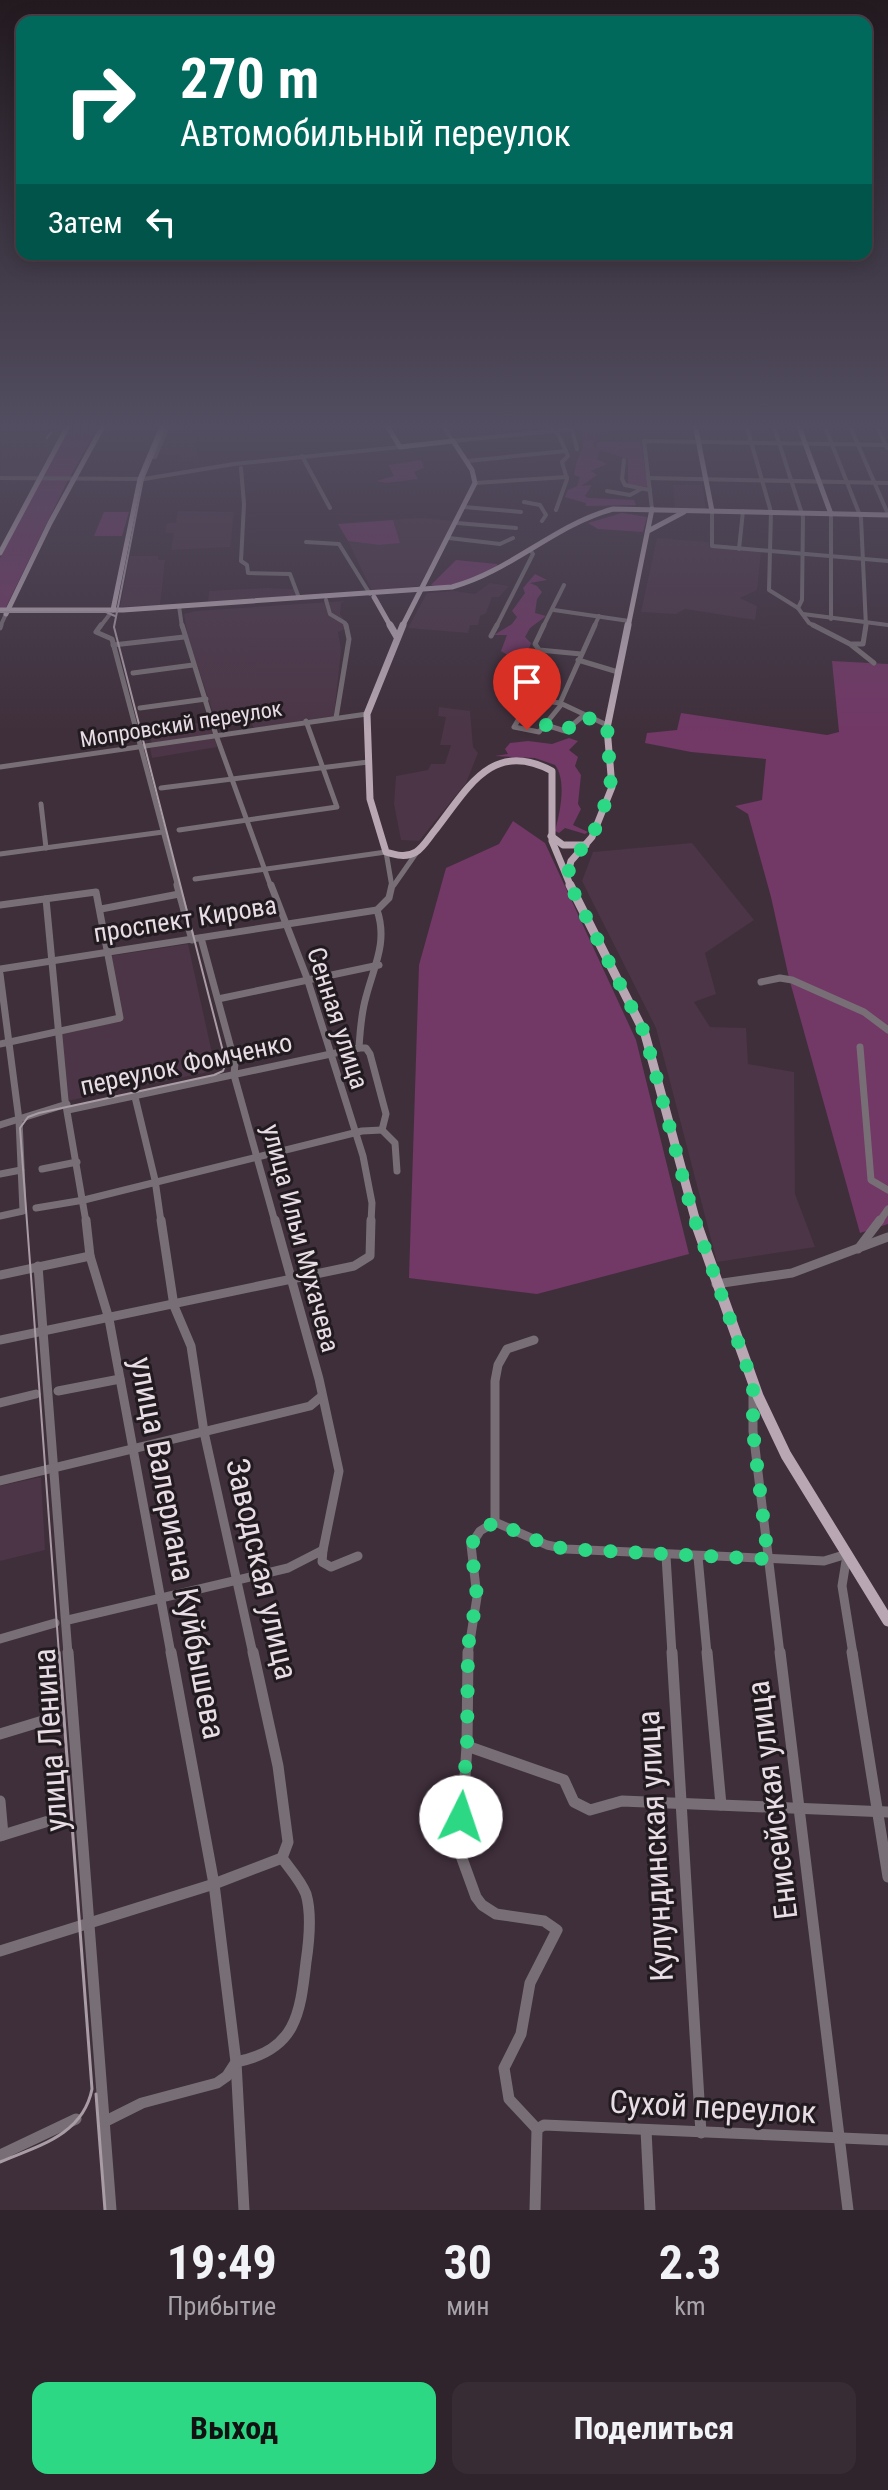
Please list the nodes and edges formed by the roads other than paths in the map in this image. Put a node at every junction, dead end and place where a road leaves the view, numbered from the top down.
1 (14, 527) edge
2 (47, 527) edge
3 (130, 527) edge
4 (242, 527) edge
5 (455, 527) edge
6 (506, 527) edge
7 (565, 527) edge
8 (568, 527) edge
9 (649, 527) edge
10 (654, 527) edge
11 (712, 527) edge
12 (741, 527) edge
13 (770, 527) edge
14 (802, 527) edge
15 (831, 527) edge
16 (860, 527) edge
17 (516, 528) dead end
18 (648, 531) junction
19 (449, 538) junction
20 (513, 538) dead end
21 (306, 542) dead end
22 (739, 549) junction
23 (531, 551) junction
24 (769, 551) junction
25 (0, 553) edge
26 (802, 554) junction
27 (831, 556) junction
28 (861, 558) junction
29 (888, 561) edge
30 (564, 585) dead end
31 (420, 591) junction
32 (400, 594) junction
33 (372, 595) junction
34 (299, 598) junction
35 (326, 600) junction
36 (179, 608) junction
37 (798, 608) junction
38 (411, 609) junction
39 (554, 610) junction
40 (3, 612) edge
41 (112, 612) junction
42 (803, 614) junction
43 (599, 616) junction
44 (831, 619) junction
45 (629, 621) junction
46 (866, 623) junction
47 (888, 625) edge
48 (0, 628) edge
49 (491, 636) dead end
50 (184, 637) junction
51 (397, 637) junction
52 (850, 644) junction
53 (113, 645) junction
54 (539, 650) junction
55 (580, 657) junction
56 (874, 663) dead end
57 (193, 665) junction
58 (618, 672) junction
59 (133, 673) dead end
60 (526, 691) dead end
61 (206, 699) junction
62 (561, 704) junction
63 (140, 708) dead end
64 (367, 714) junction
65 (583, 716) junction
66 (336, 718) junction
67 (306, 721) junction
68 (546, 725) junction
69 (607, 725) junction
70 (216, 735) junction
71 (141, 746) junction
72 (368, 762) junction
73 (322, 766) junction
74 (0, 767) edge
75 (232, 778) junction
76 (161, 788) dead end
77 (41, 804) dead end
78 (249, 822) junction
79 (179, 830) dead end
80 (163, 832) junction
81 (551, 836) junction
82 (586, 845) junction
83 (46, 848) junction
84 (386, 852) junction
85 (417, 852) junction
86 (0, 854) edge
87 (266, 867) junction
88 (195, 879) dead end
89 (567, 879) junction
90 (394, 885) junction
91 (179, 894) junction
92 (46, 899) junction
93 (0, 905) edge
94 (101, 909) junction
95 (377, 910) junction
96 (284, 924) junction
97 (197, 939) junction
98 (108, 953) junction
99 (51, 961) junction
100 (379, 965) junction
101 (0, 972) edge
102 (307, 978) junction
103 (761, 982) dead end
104 (218, 999) junction
105 (888, 1030) edge
106 (57, 1032) junction
107 (4, 1043) edge
108 (860, 1047) dead end
109 (359, 1048) junction
110 (331, 1053) junction
111 (234, 1075) junction
112 (135, 1097) junction
113 (68, 1107) junction
114 (19, 1120) junction
115 (0, 1125) edge
116 (382, 1130) junction
117 (355, 1134) junction
118 (258, 1156) junction
119 (77, 1162) junction
120 (42, 1169) dead end
121 (21, 1170) junction
122 (397, 1171) dead end
123 (0, 1174) edge
124 (155, 1180) junction
125 (888, 1190) edge
126 (84, 1200) junction
127 (36, 1208) dead end
128 (888, 1209) edge
129 (0, 1216) edge
130 (888, 1237) edge
131 (858, 1249) junction
132 (90, 1256) junction
133 (38, 1266) junction
134 (0, 1275) edge
135 (291, 1279) junction
136 (716, 1284) junction
137 (174, 1306) junction
138 (109, 1319) junction
139 (44, 1331) junction
140 (0, 1340) edge
141 (534, 1340) dead end
142 (120, 1379) junction
143 (753, 1384) junction
144 (58, 1391) dead end
145 (36, 1394) dead end
146 (322, 1396) junction
147 (0, 1403) edge
148 (204, 1432) junction
149 (133, 1451) junction
150 (56, 1469) junction
151 (0, 1481) edge
152 (495, 1522) junction
153 (323, 1550) junction
154 (847, 1554) junction
155 (358, 1556) dead end
156 (666, 1556) junction
157 (698, 1557) junction
158 (768, 1559) junction
159 (239, 1579) junction
160 (162, 1600) junction
161 (68, 1620) junction
162 (888, 1621) edge
163 (55, 1623) dead end
164 (0, 1639) edge
165 (59, 1716) dead end
166 (0, 1734) edge
167 (467, 1746) junction
168 (0, 1801) edge
169 (681, 1804) junction
170 (721, 1805) junction
171 (799, 1809) junction
172 (883, 1811) edge
173 (55, 1819) dead end
174 (1, 1835) edge
175 (282, 1858) junction
176 (888, 1877) edge
177 (214, 1884) junction
178 (89, 1921) junction
179 (0, 1951) edge
180 (236, 2062) junction
181 (76, 2119) dead end
182 (106, 2121) junction
183 (537, 2129) junction
184 (646, 2130) junction
185 (701, 2133) junction
186 (838, 2139) junction
187 (888, 2140) edge
188 (0, 2155) edge
189 (111, 2210) edge
190 (244, 2210) edge
191 (535, 2210) edge
192 (650, 2210) edge
193 (848, 2210) edge

1 - 25 main road
2 - 40 main road
3 - 41 main road
4 - 34 street
5 - 19 main road
6 - 17 street
7 - 31 main road
8 - 23 main road
9 - 18 main road
10 - 18 main road
11 - 22 street
12 - 22 street
13 - 24 street
14 - 26 street
15 - 27 street
16 - 28 street
18 - 45 main road
19 - 20 street
19 - 31 main road
21 - 33 street
22 - 24 street
23 - 31 main road
23 - 49 street
24 - 26 street
24 - 37 street
26 - 27 street
26 - 37 street
27 - 28 street
27 - 44 street
28 - 29 street
28 - 46 street
30 - 39 street
31 - 32 main road
31 - 38 main road
32 - 33 main road
32 - 38 main road
33 - 34 main road
33 - 35 main road
33 - 51 main road
34 - 36 main road
35 - 36 main road
35 - 66 street
36 - 41 main road
36 - 50 street, Сенная улица
37 - 42 street
38 - 51 main road
39 - 43 street
39 - 54 street
40 - 41 main road
40 - 48 street
41 - 53 street
42 - 44 street
42 - 52 street
43 - 45 street
43 - 55 street
44 - 46 street
45 - 58 main road
46 - 47 street
46 - 52 street
50 - 53 street
50 - 57 street, Сенная улица
51 - 64 main road
52 - 56 street
53 - 71 street
54 - 55 street
54 - 60 street
55 - 58 street
55 - 62 street
57 - 59 street
57 - 61 street, Сенная улица
58 - 69 main road
61 - 63 street
61 - 70 street, Сенная улица
62 - 65 street
62 - 68 street
62 - 68 street
64 - 66 street, Мопровский переулок
64 - 72 main road
65 - 68 street
65 - 69 street
66 - 67 street, Мопровский переулок
67 - 70 street, Мопровский переулок
67 - 73 street
69 - 82 main road
70 - 71 street, Мопровский переулок
70 - 75 street, Сенная улица
71 - 74 street, Мопровский переулок
71 - 80 street
72 - 73 street
72 - 84 main road
73 - 75 street
73 - 78 street
75 - 76 street
75 - 78 street, Сенная улица
77 - 83 street
78 - 79 street
78 - 87 street, Сенная улица
80 - 83 street
80 - 91 street
81 - 82 main road
81 - 85 main road
81 - 89 main road
82 - 89 main road
83 - 86 street
84 - 85 main road
84 - 87 street
84 - 90 street
85 - 90 street
87 - 88 street
87 - 96 street, Сенная улица
89 - 136 main road
90 - 95 street
91 - 94 street
91 - 97 street, улица Ильи Мухачева
92 - 93 street
92 - 94 street
92 - 99 street, улица Валериана Куйбышева
94 - 98 street
95 - 96 street, проспект Кирова
95 - 100 street
96 - 97 street, проспект Кирова
96 - 102 street, Сенная улица
97 - 98 street, проспект Кирова
97 - 104 street, улица Ильи Мухачева
98 - 99 street, проспект Кирова
98 - 106 street
99 - 101 street, проспект Кирова
99 - 106 street, улица Валериана Куйбышева
100 - 102 street
100 - 109 street
101 - 107 street
102 - 104 street
102 - 110 street, Сенная улица
103 - 105 street
104 - 111 street, улица Ильи Мухачева
106 - 107 street
106 - 113 street, улица Валериана Куйбышева
107 - 114 street
108 - 125 street
109 - 110 street, переулок Фомченко
109 - 116 street
110 - 111 street, переулок Фомченко
110 - 117 street, Сенная улица
111 - 112 street, переулок Фомченко
111 - 118 street, улица Ильи Мухачева
112 - 113 street, переулок Фомченко
112 - 124 street, Заводская улица
113 - 114 street, переулок Фомченко
113 - 119 street, улица Валериана Куйбышева
114 - 115 street, переулок Фомченко
114 - 121 street
116 - 117 street
116 - 122 street
117 - 118 street
117 - 135 street, Сенная улица
118 - 124 street
118 - 135 street, улица Ильи Мухачева
119 - 120 street
119 - 126 street, улица Валериана Куйбышева
121 - 123 street
121 - 129 street
124 - 126 street
124 - 137 street, Заводская улица
126 - 127 street
126 - 132 street, улица Валериана Куйбышева
128 - 131 street
130 - 131 street
131 - 136 street
132 - 133 street
132 - 138 street, улица Валериана Куйбышева
133 - 134 street
133 - 139 street, улица Ленина
135 - 137 street
135 - 146 street, улица Ильи Мухачева
136 - 143 main road
137 - 138 street
137 - 148 street, Заводская улица
138 - 139 street
138 - 142 street, улица Валериана Куйбышева
139 - 140 street
139 - 150 street, улица Ленина
141 - 152 street
142 - 144 street
142 - 149 street, улица Валериана Куйбышева
143 - 154 main road
143 - 158 street, Енисейская улица
145 - 147 street
146 - 148 street
146 - 153 street, улица Ильи Мухачева
148 - 149 street
148 - 159 street, Заводская улица
149 - 150 street
149 - 160 street, улица Валериана Куйбышева
150 - 151 street
150 - 161 street, улица Ленина
152 - 156 street
152 - 167 street
153 - 155 street
153 - 159 street
154 - 158 street
154 - 162 main road
154 - 172 street
156 - 157 street
156 - 169 street, Кулундинская улица
157 - 158 street
157 - 170 street
158 - 171 street, Енисейская улица
159 - 160 street
159 - 175 street, Заводская улица
160 - 161 street
160 - 177 street, улица Валериана Куйбышева
161 - 178 street, улица Ленина
163 - 164 street
165 - 166 street
167 - 169 street
167 - 183 street
168 - 174 street
169 - 170 street
169 - 185 street, Кулундинская улица
170 - 171 street
171 - 172 street
171 - 186 street, Енисейская улица
172 - 176 street
173 - 174 street
175 - 177 street
175 - 180 street
177 - 178 street
177 - 180 street, улица Валериана Куйбышева
178 - 179 street
178 - 182 street, улица Ленина
180 - 182 street
180 - 190 street, улица Валериана Куйбышева
181 - 188 street
182 - 189 street, улица Ленина
183 - 184 street, Сухой переулок
183 - 191 street
184 - 185 street, Сухой переулок
184 - 192 street
185 - 186 street, Сухой переулок
186 - 187 street, Сухой переулок
186 - 193 street, Енисейская улица

